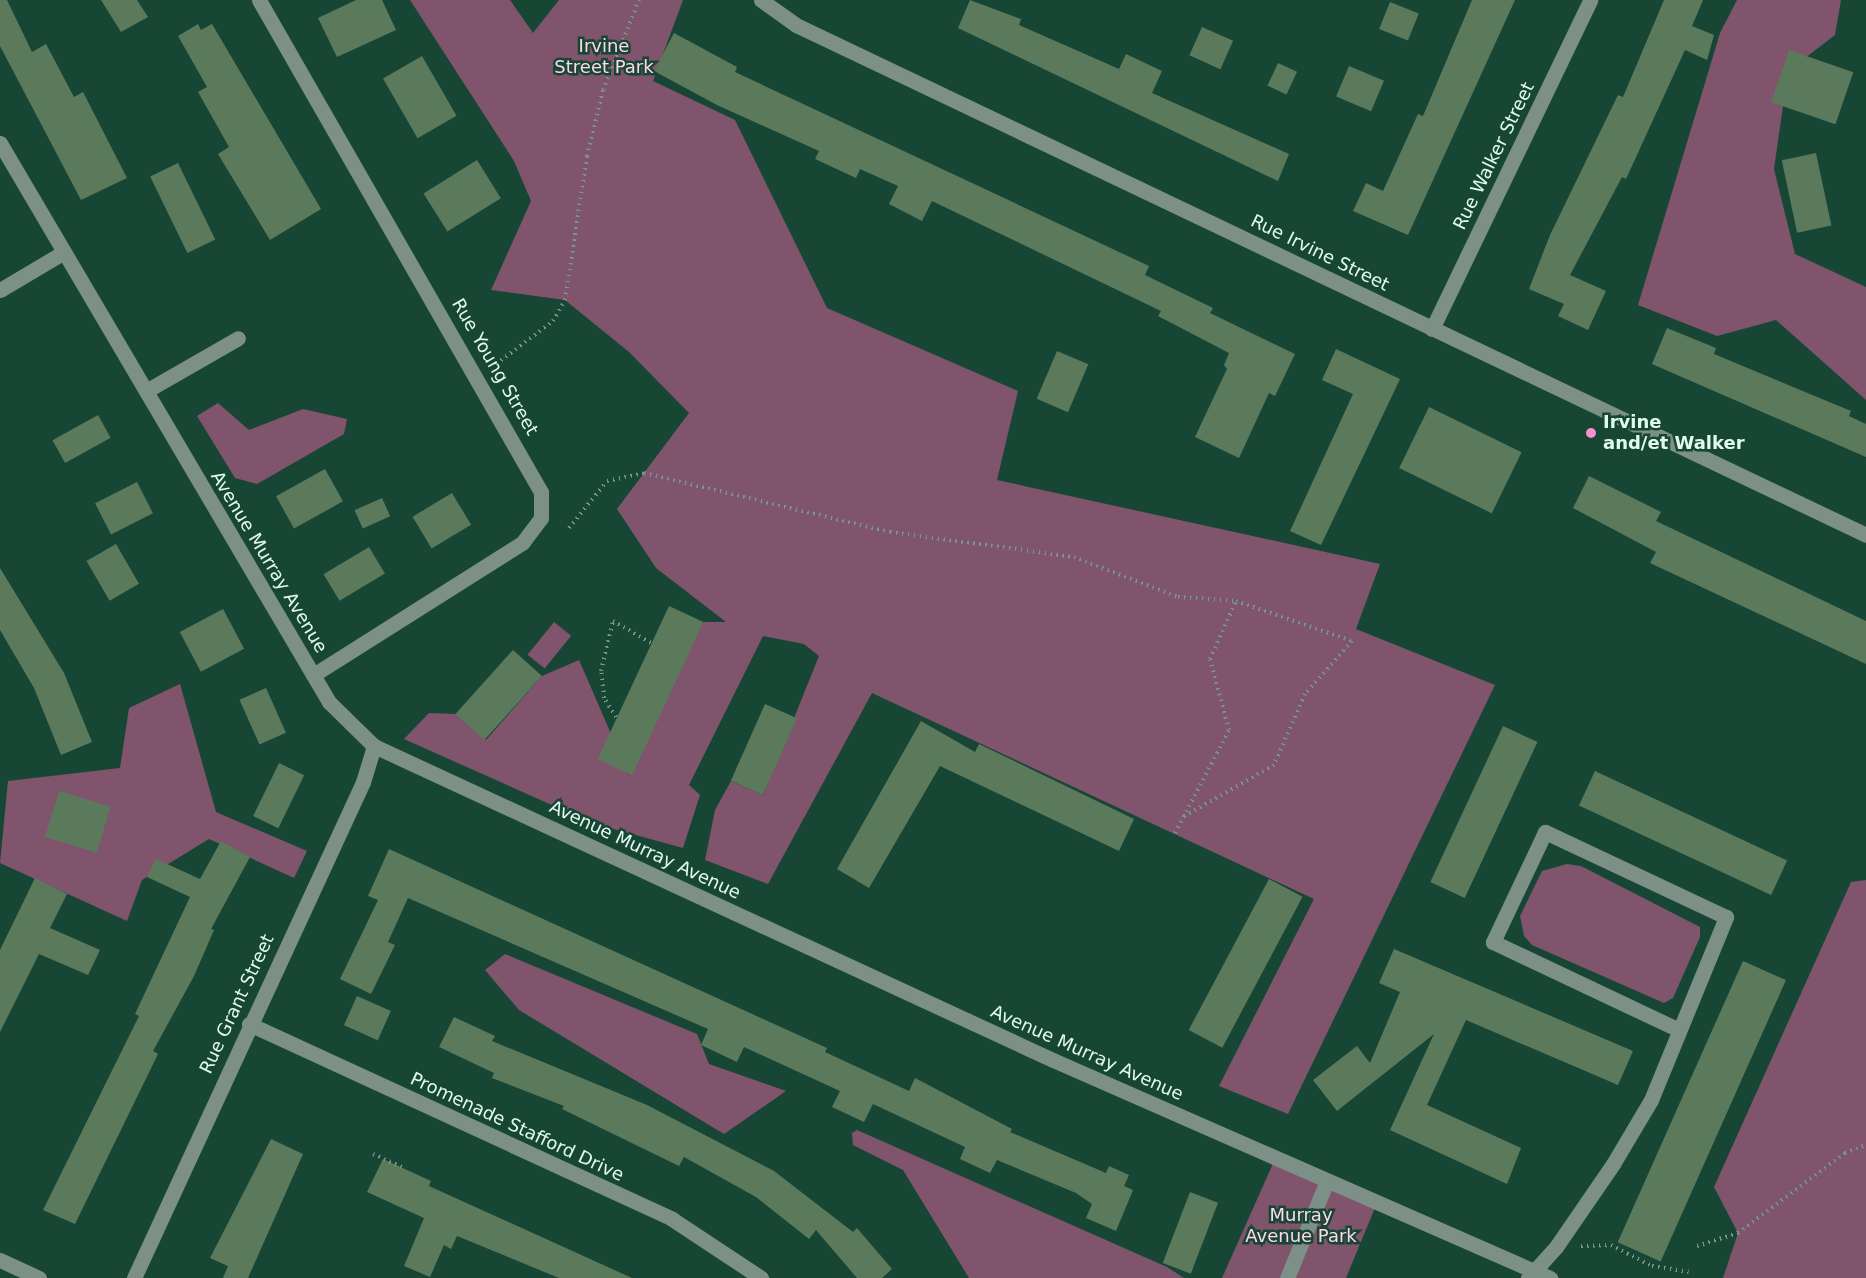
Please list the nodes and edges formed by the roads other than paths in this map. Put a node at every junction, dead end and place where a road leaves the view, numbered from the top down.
1 (259, 0) edge
2 (761, 0) edge
3 (1590, 0) edge
4 (0, 143) edge
5 (64, 252) junction
6 (0, 290) edge
7 (1432, 329) junction
8 (238, 338) dead end
9 (146, 391) junction
10 (1866, 535) edge
11 (313, 675) junction
12 (374, 746) junction
13 (249, 1024) junction
14 (1679, 1030) junction
15 (1327, 1181) junction
16 (0, 1260) edge
17 (1530, 1274) edge
18 (39, 1278) edge
19 (134, 1278) edge
20 (761, 1278) edge
21 (1287, 1278) edge
22 (1550, 1278) edge

1 - 11 street, Rue Young Street
2 - 7 street, Rue Irvine Street
3 - 7 street, Rue Walker Street
4 - 5 street, Avenue Murray Avenue
5 - 6 street
5 - 9 street, Avenue Murray Avenue
7 - 10 street, Rue Irvine Street
8 - 9 street
9 - 11 street, Avenue Murray Avenue
11 - 12 street, Avenue Murray Avenue
12 - 13 street, Rue Grant Street
12 - 15 street, Avenue Murray Avenue
13 - 19 street, Rue Grant Street
13 - 20 street, Promenade Stafford Drive
14 - 14 street
14 - 17 street
15 - 17 street, Avenue Murray Avenue
15 - 21 street
16 - 18 street
17 - 22 street, Avenue Murray Avenue

